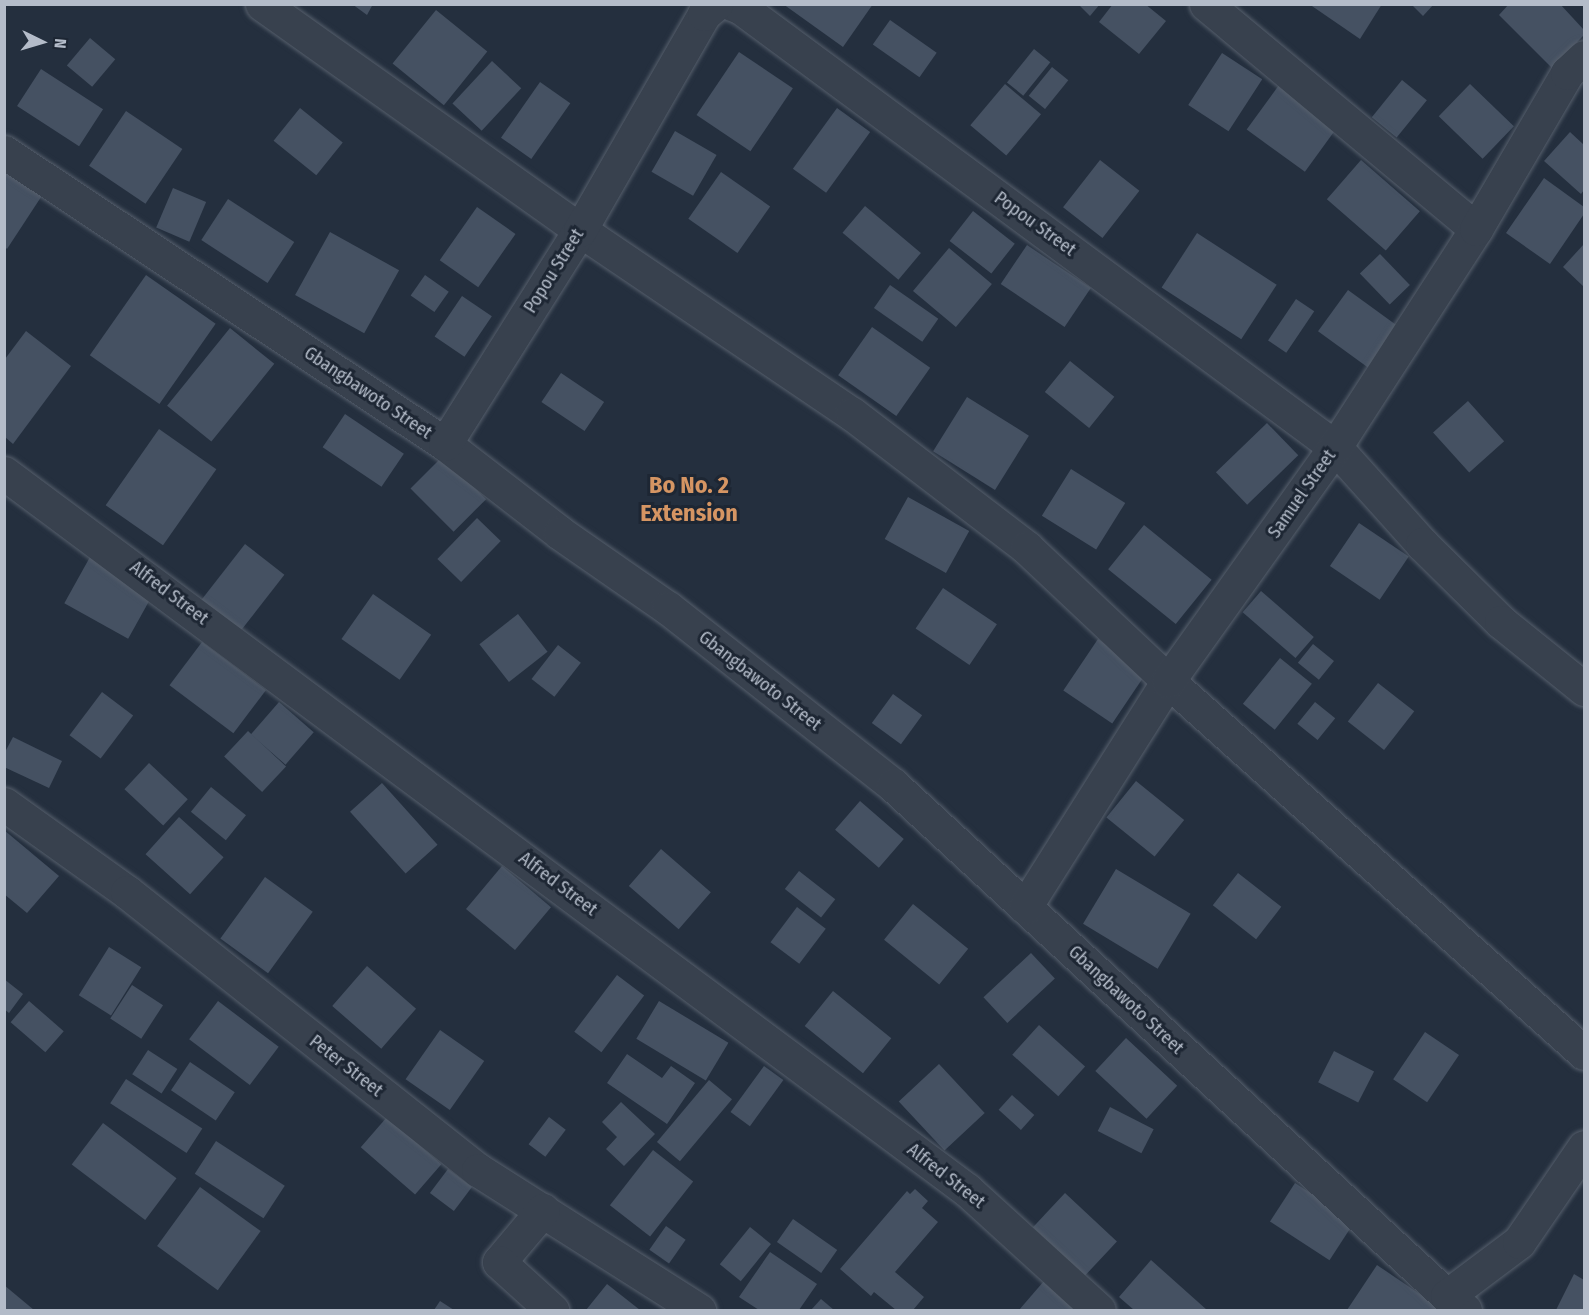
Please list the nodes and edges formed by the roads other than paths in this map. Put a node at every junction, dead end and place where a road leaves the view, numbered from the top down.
1 (262, 4) edge
2 (716, 4) edge
3 (732, 4) edge
4 (1206, 4) edge
5 (1576, 65) edge
6 (4, 152) edge
7 (1476, 229) junction
8 (580, 230) junction
9 (445, 444) junction
10 (1335, 447) junction
11 (4, 473) edge
12 (1168, 681) junction
13 (1584, 689) edge
14 (4, 804) edge
15 (1025, 907) junction
16 (1584, 1053) edge
17 (1584, 1147) edge
18 (543, 1210) junction
19 (1456, 1303) edge
20 (552, 1311) edge
21 (699, 1311) edge
22 (1099, 1311) edge

1 - 8 street
2 - 8 street, Popou Street
3 - 10 street, Popou Street
4 - 7 street
5 - 7 street, Samuel Street
6 - 9 street, Gbangbawoto Street
7 - 10 street, Samuel Street
8 - 9 street, Popou Street
8 - 12 street
9 - 15 street, Gbangbawoto Street
10 - 12 street, Samuel Street
10 - 13 street, Popou Street
11 - 22 street, Alfred Street
12 - 15 street, Samuel Street
12 - 16 street
14 - 18 street, Peter Street
15 - 19 street, Gbangbawoto Street
17 - 19 street
18 - 20 street
18 - 21 street, Peter Street

